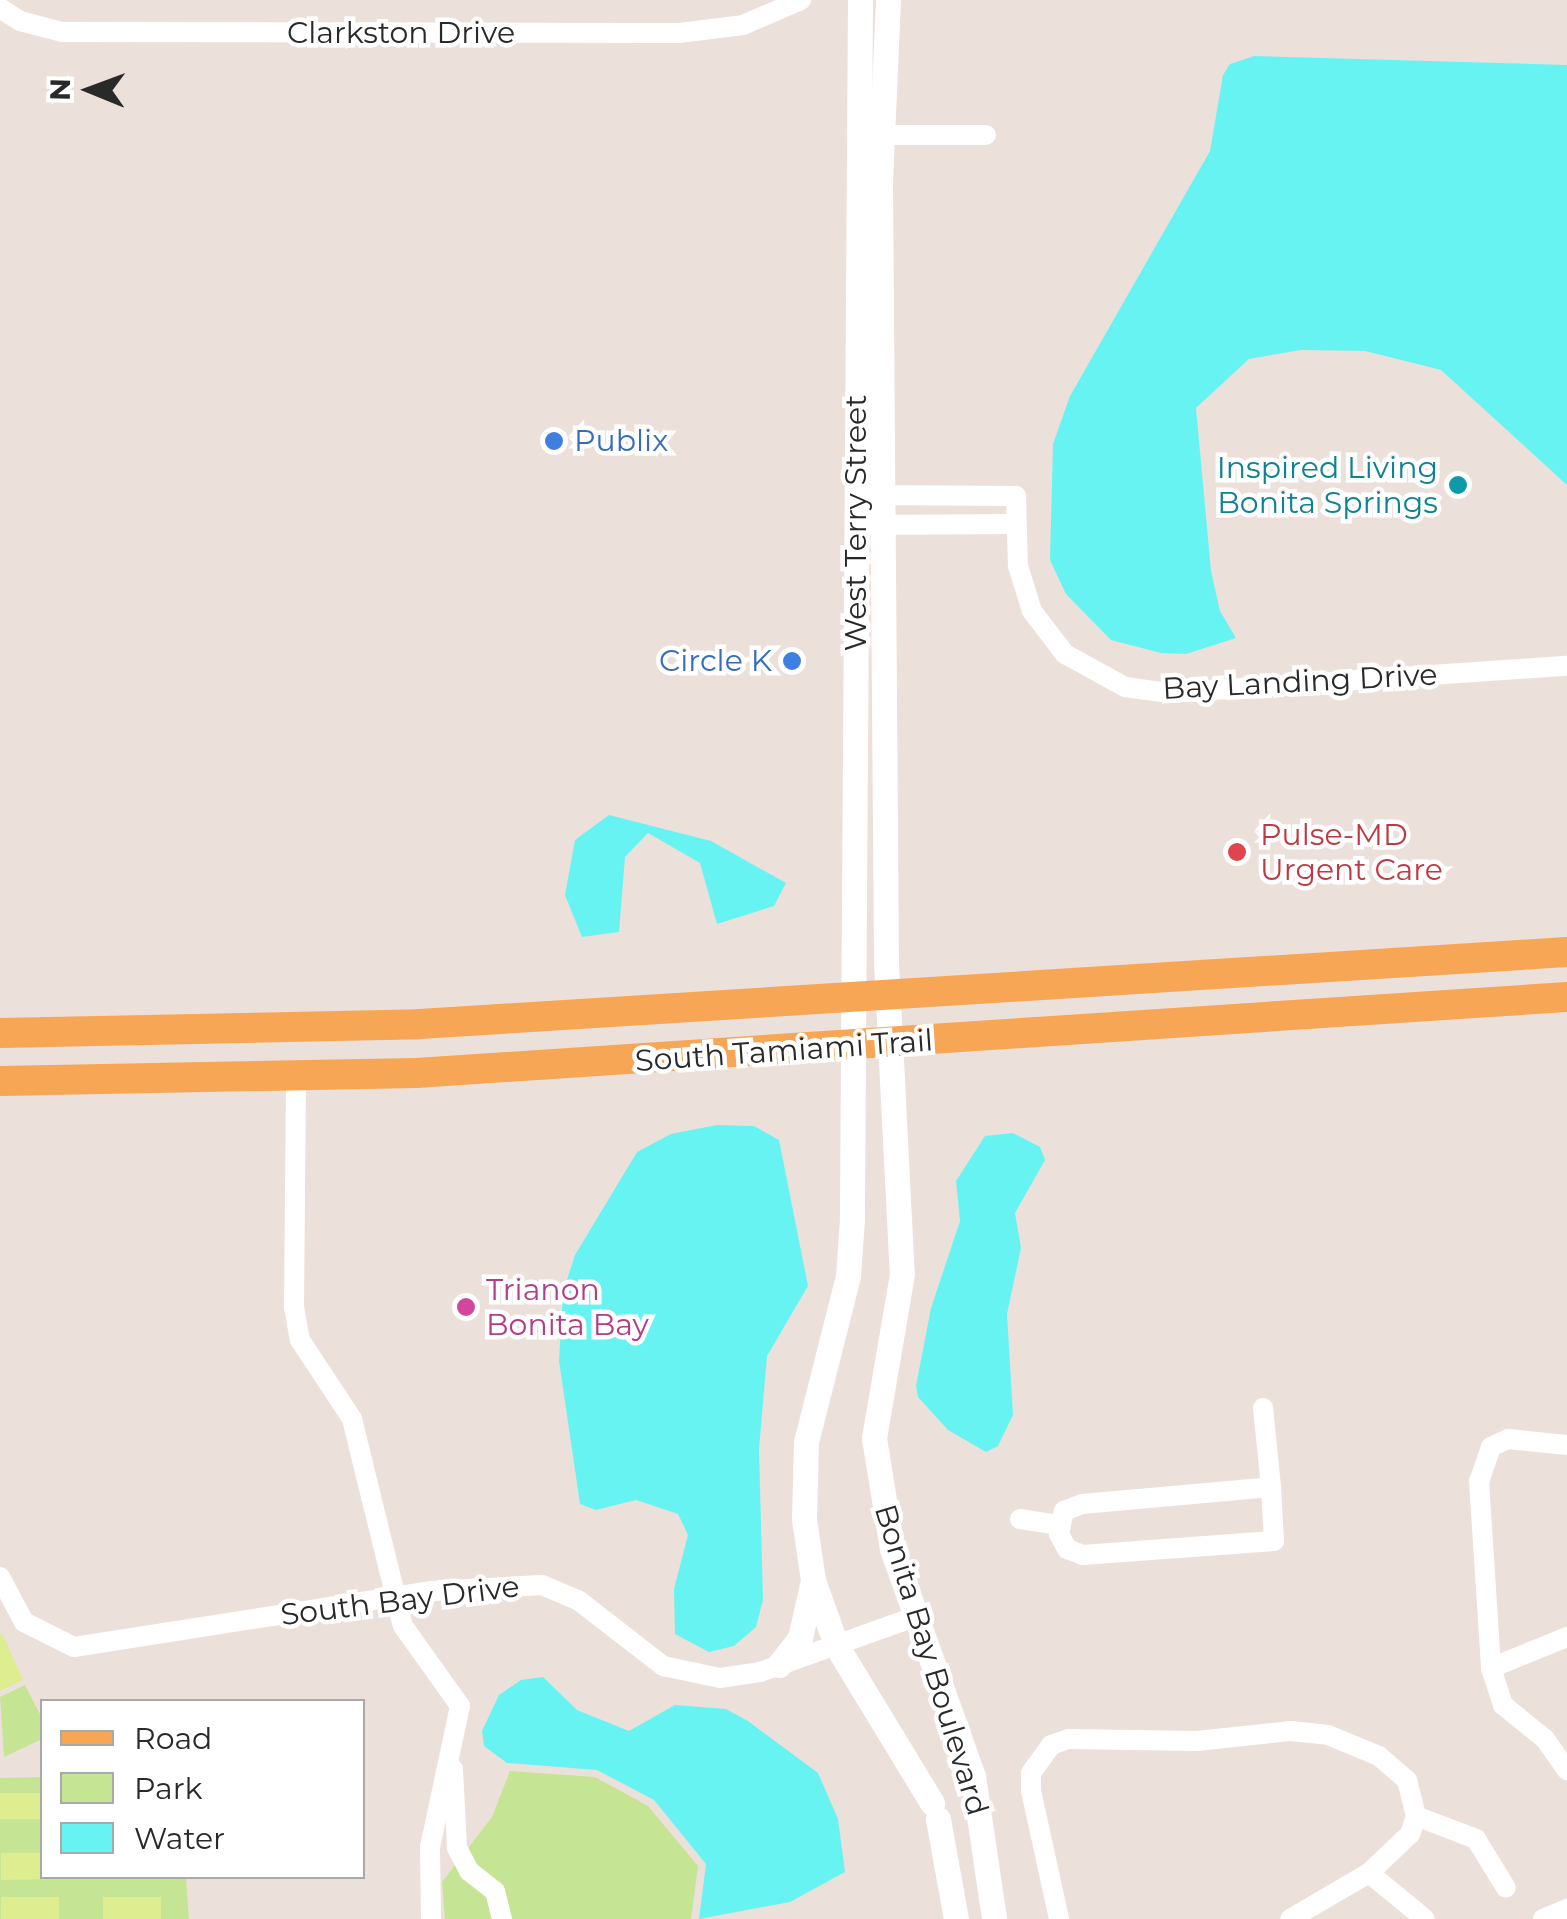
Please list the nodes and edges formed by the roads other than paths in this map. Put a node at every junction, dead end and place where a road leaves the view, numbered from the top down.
1 (801, 0) edge
2 (860, 0) edge
3 (888, 0) edge
4 (0, 8) edge
5 (880, 135) junction
6 (986, 135) dead end
7 (856, 494) junction
8 (884, 495) junction
9 (1016, 524) junction
10 (856, 525) junction
11 (885, 525) junction
12 (1567, 666) edge
13 (1567, 952) edge
14 (886, 996) junction
15 (1567, 997) edge
16 (856, 998) junction
17 (0, 1033) edge
18 (888, 1044) junction
19 (854, 1047) junction
20 (296, 1078) junction
21 (0, 1082) edge
22 (1263, 1408) dead end
23 (1567, 1445) edge
24 (1271, 1487) junction
25 (1020, 1519) dead end
26 (1058, 1525) junction
27 (0, 1577) edge
28 (813, 1580) junction
29 (394, 1598) junction
30 (917, 1616) junction
31 (1567, 1636) edge
32 (836, 1645) junction
33 (779, 1665) junction
34 (1490, 1668) junction
35 (452, 1761) junction
36 (1567, 1770) edge
37 (1416, 1816) junction
38 (1368, 1873) junction
39 (1506, 1888) dead end
40 (1567, 1910) edge
41 (431, 1919) edge
42 (502, 1919) edge
43 (956, 1919) edge
44 (994, 1919) edge
45 (1059, 1919) edge
46 (1290, 1919) edge
47 (1425, 1919) edge
48 (1543, 1919) edge

1 - 4 street, Clarkston Drive
2 - 7 street, West Terry Street
3 - 5 street, West Terry Street
5 - 6 street
5 - 8 street, West Terry Street
7 - 8 street, Bay Landing Drive
7 - 10 street, West Terry Street
8 - 9 street, Bay Landing Drive
8 - 11 street, West Terry Street
9 - 11 street
9 - 12 street, Bay Landing Drive
10 - 11 street
10 - 16 street, West Terry Street
11 - 14 street, West Terry Street
13 - 14 main road, South Tamiami Trail
14 - 16 main road, South Tamiami Trail
14 - 18 street, West Terry Street
15 - 18 main road, South Tamiami Trail
16 - 17 main road, South Tamiami Trail
16 - 19 street, West Terry Street
18 - 19 main road, South Tamiami Trail
18 - 30 street, Bonita Bay Boulevard
19 - 20 main road, South Tamiami Trail
19 - 28 street, Bonita Bay Boulevard
20 - 21 main road, South Tamiami Trail
20 - 29 street
22 - 24 street
23 - 34 street
24 - 26 street
24 - 26 street
25 - 26 street
27 - 29 street, South Bay Drive
28 - 32 street, Bonita Bay Boulevard
28 - 33 street
29 - 33 street, South Bay Drive
29 - 35 street
30 - 32 street, South Bay Drive
30 - 44 street, Bonita Bay Boulevard
31 - 34 street
32 - 33 street, South Bay Drive
32 - 43 street, Bonita Bay Boulevard
34 - 36 street
35 - 41 street
35 - 42 street
37 - 38 street
37 - 39 street
37 - 45 street
38 - 46 street
38 - 47 street
40 - 48 street

